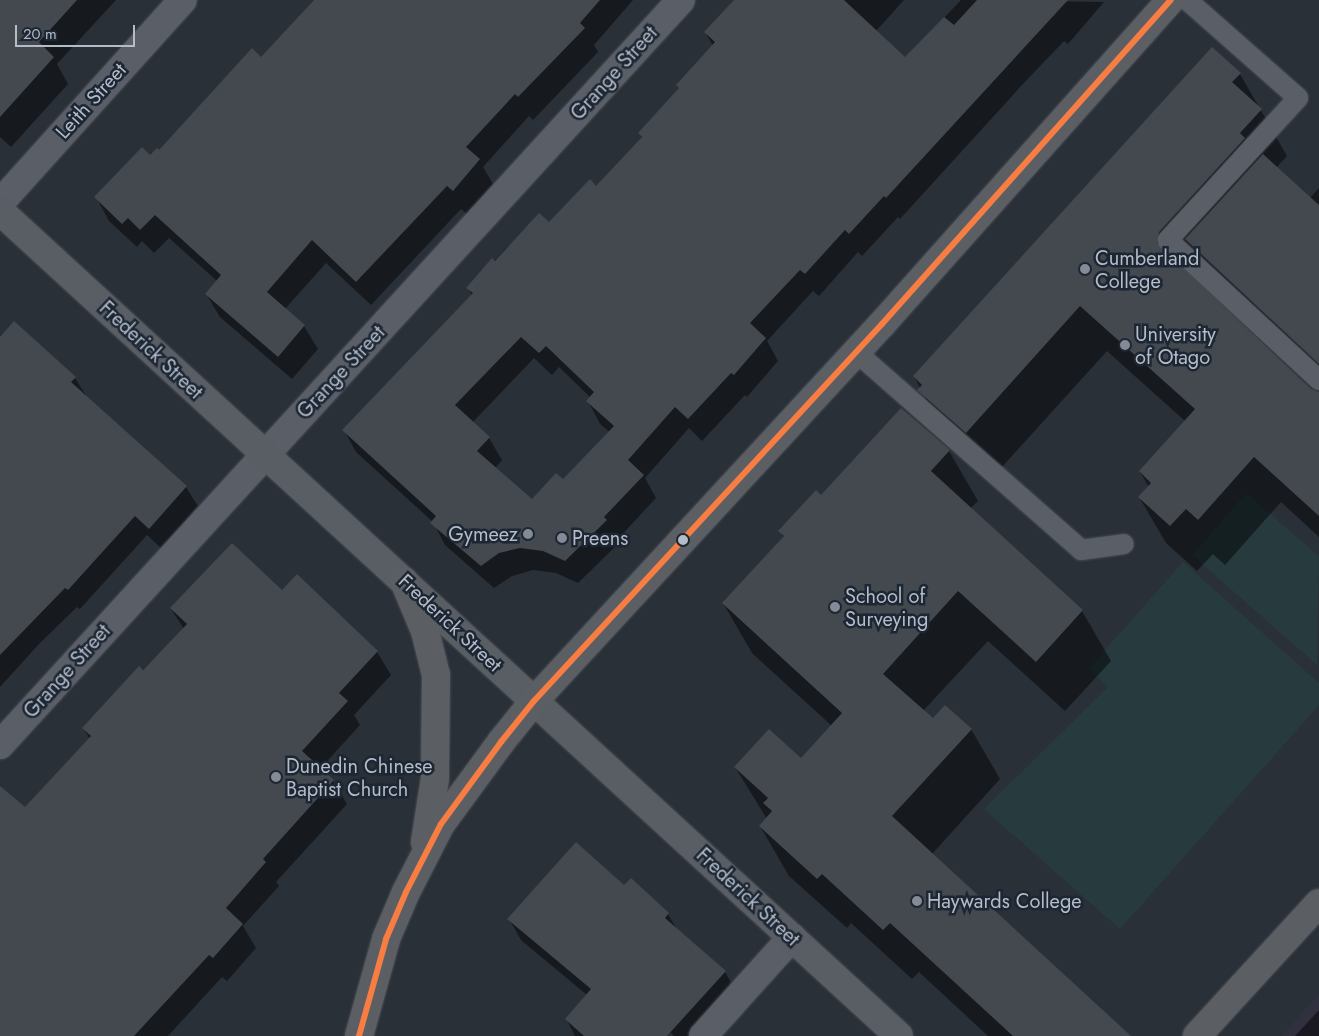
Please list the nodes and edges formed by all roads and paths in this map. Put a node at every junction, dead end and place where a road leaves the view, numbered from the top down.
1 (183, 0) edge
2 (681, 0) edge
3 (1171, 0) edge
4 (1187, 0) edge
5 (0, 203) edge
6 (0, 211) edge
7 (856, 352) junction
8 (1319, 380) edge
9 (265, 454) junction
10 (1124, 544) dead end
11 (404, 581) junction
12 (534, 701) junction
13 (0, 745) edge
14 (422, 861) junction
15 (1319, 903) edge
16 (792, 937) junction
17 (359, 1036) edge
18 (703, 1036) edge
19 (899, 1036) edge
20 (1197, 1036) edge

1 - 5 street, Leith Street
2 - 9 street, Grange Street
3 - 7 highway
4 - 8 lane
6 - 9 main road, Frederick Street
7 - 10 lane
7 - 12 highway
9 - 11 main road, Frederick Street
9 - 13 street, Grange Street
11 - 12 main road, Frederick Street
11 - 14 highway
12 - 14 highway
12 - 16 main road, Frederick Street
14 - 17 highway
15 - 20 highway
16 - 18 street
16 - 19 main road, Frederick Street

